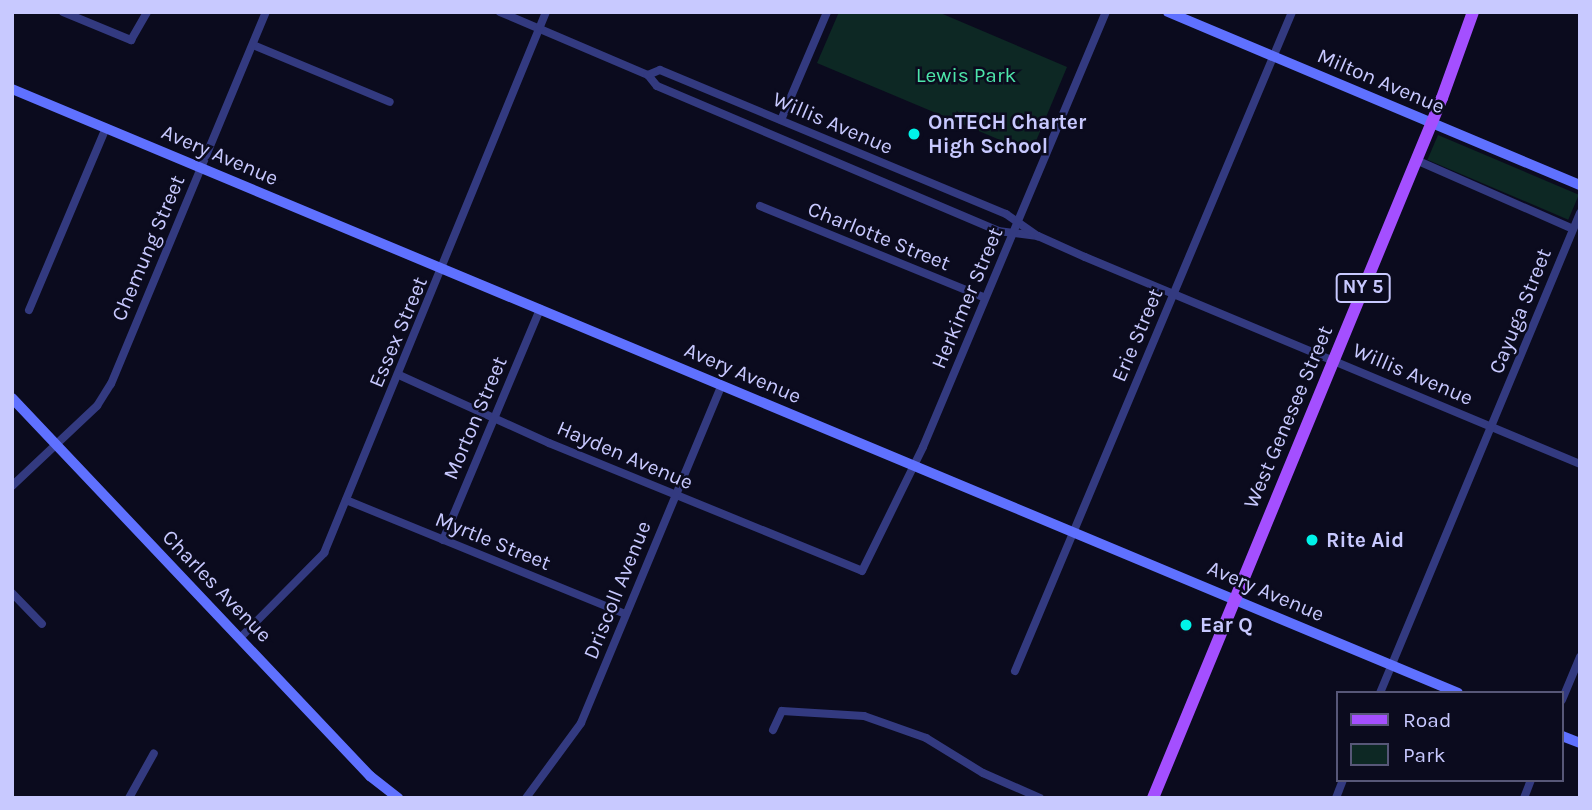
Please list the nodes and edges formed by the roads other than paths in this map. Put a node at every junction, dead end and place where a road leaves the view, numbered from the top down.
1 (63, 12) edge
2 (147, 12) edge
3 (266, 12) edge
4 (500, 12) edge
5 (546, 12) edge
6 (827, 12) edge
7 (1106, 12) edge
8 (1167, 12) edge
9 (1292, 12) edge
10 (1473, 12) edge
11 (539, 30) junction
12 (253, 45) junction
13 (1272, 56) junction
14 (648, 75) junction
15 (14, 93) edge
16 (390, 102) dead end
17 (782, 120) junction
18 (1432, 123) junction
19 (106, 128) junction
20 (1416, 160) junction
21 (201, 168) junction
22 (1580, 185) edge
23 (760, 206) dead end
24 (1580, 213) edge
25 (1018, 221) junction
26 (1573, 229) junction
27 (1012, 236) junction
28 (1038, 236) junction
29 (443, 269) junction
30 (1173, 294) junction
31 (985, 298) junction
32 (540, 309) junction
33 (29, 310) dead end
34 (1333, 360) junction
35 (399, 375) junction
36 (722, 385) junction
37 (12, 398) edge
38 (493, 418) junction
39 (1492, 427) junction
40 (56, 444) junction
41 (913, 464) junction
42 (1580, 464) edge
43 (12, 486) edge
44 (675, 495) junction
45 (346, 500) junction
46 (1075, 532) junction
47 (443, 540) junction
48 (839, 565) joint
49 (12, 593) edge
50 (1234, 599) junction
51 (626, 614) junction
52 (42, 624) dead end
53 (240, 638) junction
54 (1580, 657) edge
55 (1392, 665) junction
56 (1015, 671) dead end
57 (1381, 691) edge
58 (1453, 691) edge
59 (1564, 694) edge
60 (773, 730) dead end
61 (154, 753) dead end
62 (129, 798) edge
63 (398, 798) edge
64 (526, 798) edge
65 (1040, 798) edge
66 (1153, 798) edge

1 - 2 street
3 - 12 street, Chemung Street
4 - 11 street, Willis Avenue
5 - 11 street, Essex Street
6 - 17 street
7 - 25 street, Herkimer Street
8 - 13 street, Milton Avenue
9 - 13 street, Erie Street
10 - 18 main road, West Genesee Street / NY 5
11 - 14 street, Willis Avenue
11 - 29 street, Essex Street
12 - 16 street
12 - 21 street, Chemung Street
13 - 18 street, Milton Avenue
13 - 30 street, Erie Street
14 - 17 street, Willis Avenue
14 - 27 street, Willis Avenue
15 - 19 street, Avery Avenue
17 - 25 street, Willis Avenue
18 - 20 main road, West Genesee Street / NY 5
18 - 22 street, Milton Avenue
19 - 21 street, Avery Avenue
19 - 33 street
20 - 26 street
20 - 34 main road, West Genesee Street / NY 5
21 - 29 street, Avery Avenue
21 - 40 street, Chemung Street
23 - 31 street, Charlotte Street
24 - 26 street, Cayuga Street
25 - 27 street, Herkimer Street
25 - 28 street, Willis Avenue
26 - 39 street, Cayuga Street
27 - 28 street, Willis Avenue
27 - 31 street, Herkimer Street
28 - 30 street, Willis Avenue
29 - 32 street, Avery Avenue
29 - 35 street, Essex Street
30 - 34 street, Willis Avenue
30 - 46 street, Erie Street
31 - 41 street, Herkimer Street
32 - 36 street, Avery Avenue
32 - 38 street, Morton Street
34 - 39 street, Willis Avenue
34 - 50 main road, West Genesee Street / NY 5
35 - 38 street, Hayden Avenue
35 - 45 street, Essex Street
36 - 41 street, Avery Avenue
36 - 44 street, Driscoll Avenue
37 - 40 street, Charles Avenue
38 - 44 street, Hayden Avenue
38 - 47 street, Morton Street
39 - 42 street, Willis Avenue
39 - 55 street, Cayuga Street
40 - 43 street, Chemung Street
40 - 53 street, Charles Avenue
41 - 46 street, Avery Avenue
41 - 48 street, Herkimer Street
44 - 48 street, Hayden Avenue
44 - 51 street, Driscoll Avenue
45 - 47 street, Myrtle Street
45 - 53 street, Essex Street
46 - 50 street, Avery Avenue
46 - 56 street, Erie Street
47 - 51 street, Myrtle Street
49 - 52 street
50 - 55 street, Avery Avenue
50 - 66 main road, West Genesee Street / NY 5
51 - 64 street, Driscoll Avenue
53 - 63 street, Charles Avenue
54 - 59 street
55 - 57 street, Cayuga Street
55 - 58 street, Avery Avenue
60 - 65 street
61 - 62 street

